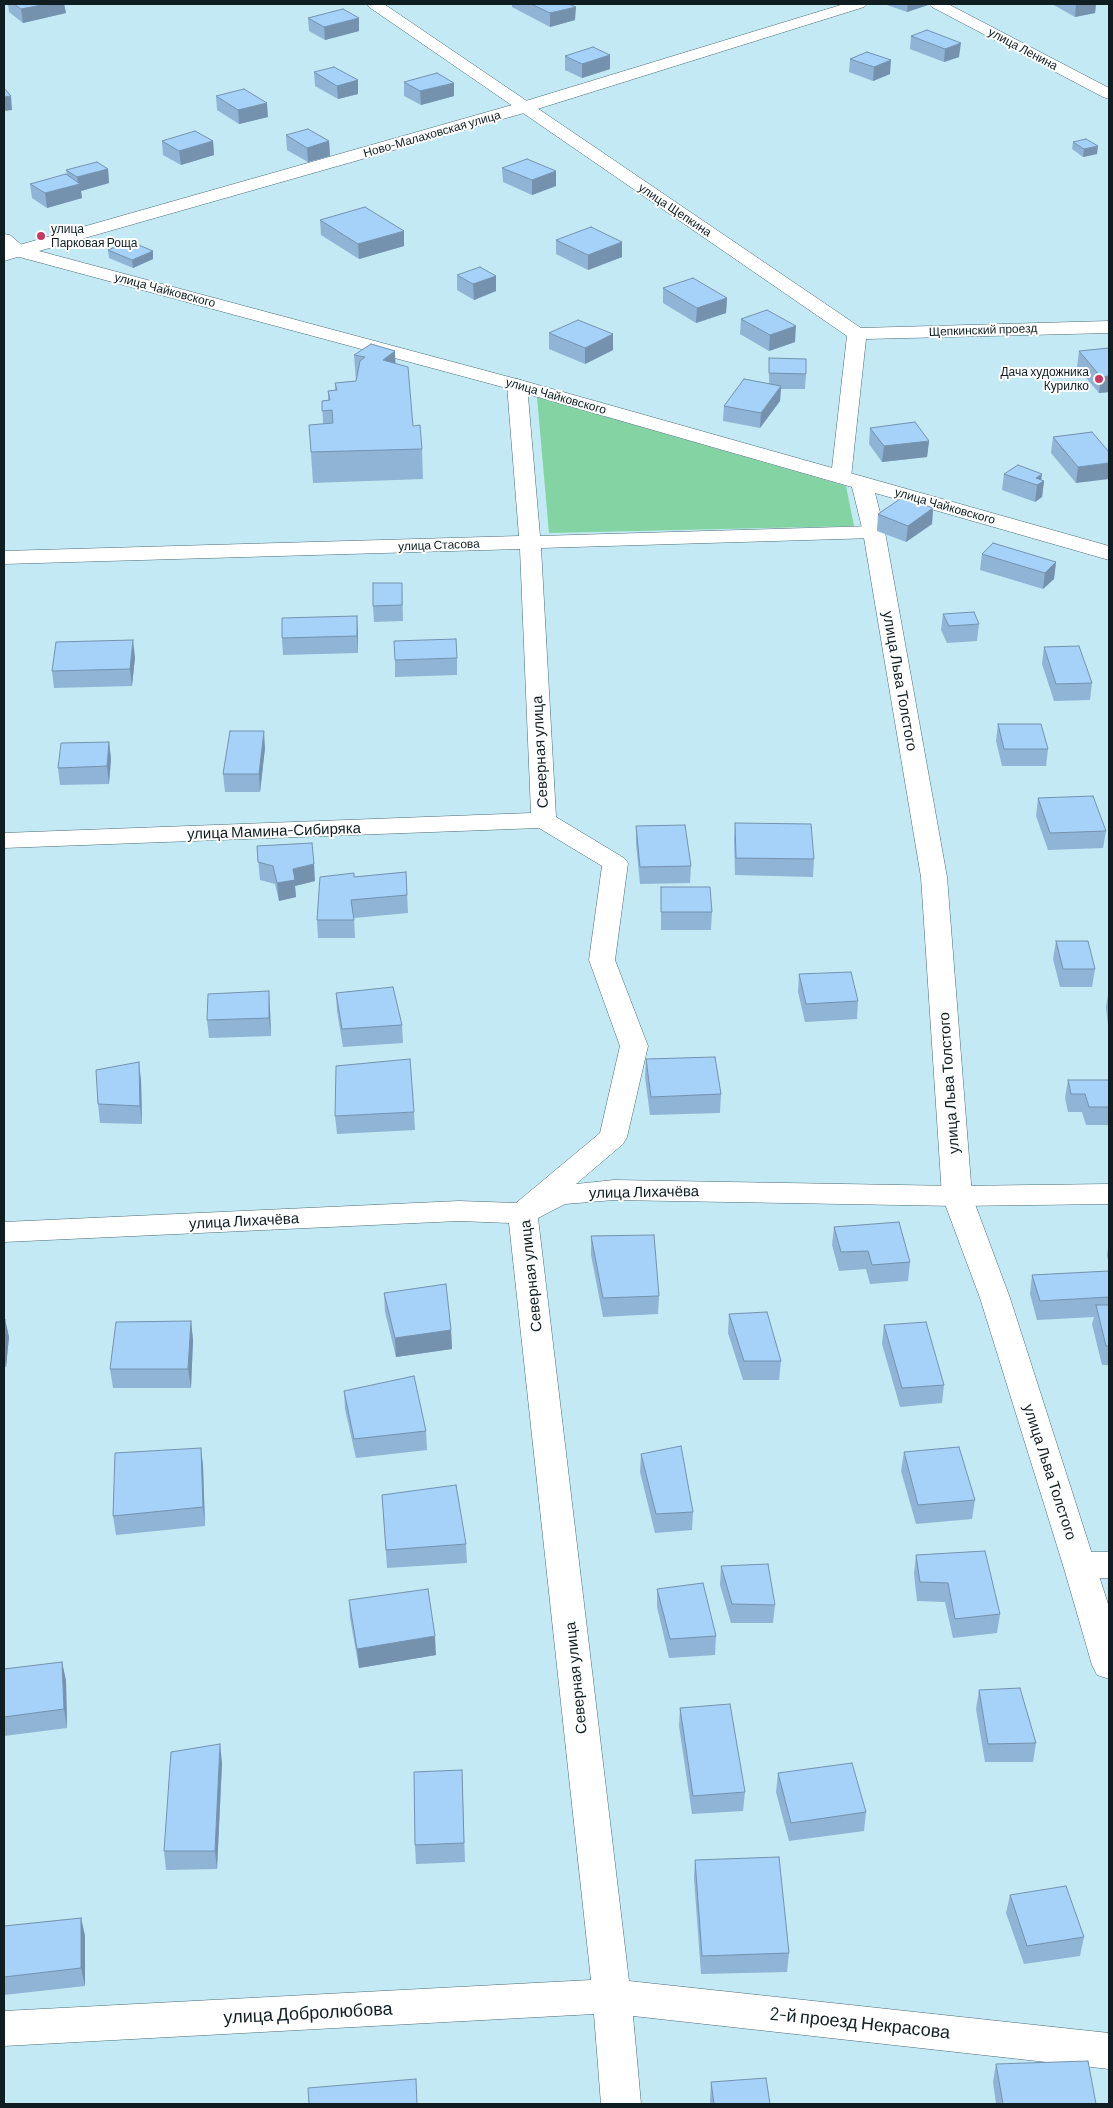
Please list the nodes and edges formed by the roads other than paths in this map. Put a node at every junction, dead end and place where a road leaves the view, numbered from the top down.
1 (374, 4) edge
2 (859, 4) edge
3 (937, 4) edge
4 (1109, 94) edge
5 (525, 107) junction
6 (9, 249) edge
7 (1109, 327) edge
8 (857, 334) junction
9 (517, 385) junction
10 (841, 477) junction
11 (862, 483) junction
12 (874, 532) junction
13 (530, 542) junction
14 (1109, 552) edge
15 (4, 558) edge
16 (544, 820) junction
17 (4, 841) edge
18 (1109, 1194) edge
19 (957, 1196) junction
20 (523, 1212) junction
21 (4, 1232) edge
22 (1095, 1565) edge
23 (1109, 1665) edge
24 (612, 1996) junction
25 (4, 2029) edge
26 (1109, 2051) edge
27 (621, 2104) edge

1 - 5 street, улица Щепкина
2 - 5 street, Ново-Малаховская улица
3 - 4 street, улица Ленина
5 - 6 street, Ново-Малаховская улица
5 - 8 street, улица Щепкина
6 - 9 street, улица Чайковского
7 - 8 street, Щепкинский проезд
8 - 10 street
9 - 10 street, улица Чайковского
9 - 13 street, Северная улица
10 - 11 street, улица Чайковского
11 - 12 street, улица Льва Толстого
11 - 14 street, улица Чайковского
12 - 13 street, улица Стасова
12 - 19 street, улица Льва Толстого
13 - 15 street, улица Стасова
13 - 16 street, Северная улица
16 - 17 street, улица Мамина-Сибиряка
16 - 20 street, Северная улица
18 - 19 street, улица Лихачёва
19 - 20 street, улица Лихачёва
19 - 22 street, улица Льва Толстого
20 - 21 street, улица Лихачёва
20 - 24 street, Северная улица
22 - 23 street, улица Льва Толстого
24 - 25 street, улица Добролюбова
24 - 26 street, 2-й проезд Некрасова
24 - 27 street, Северная улица

